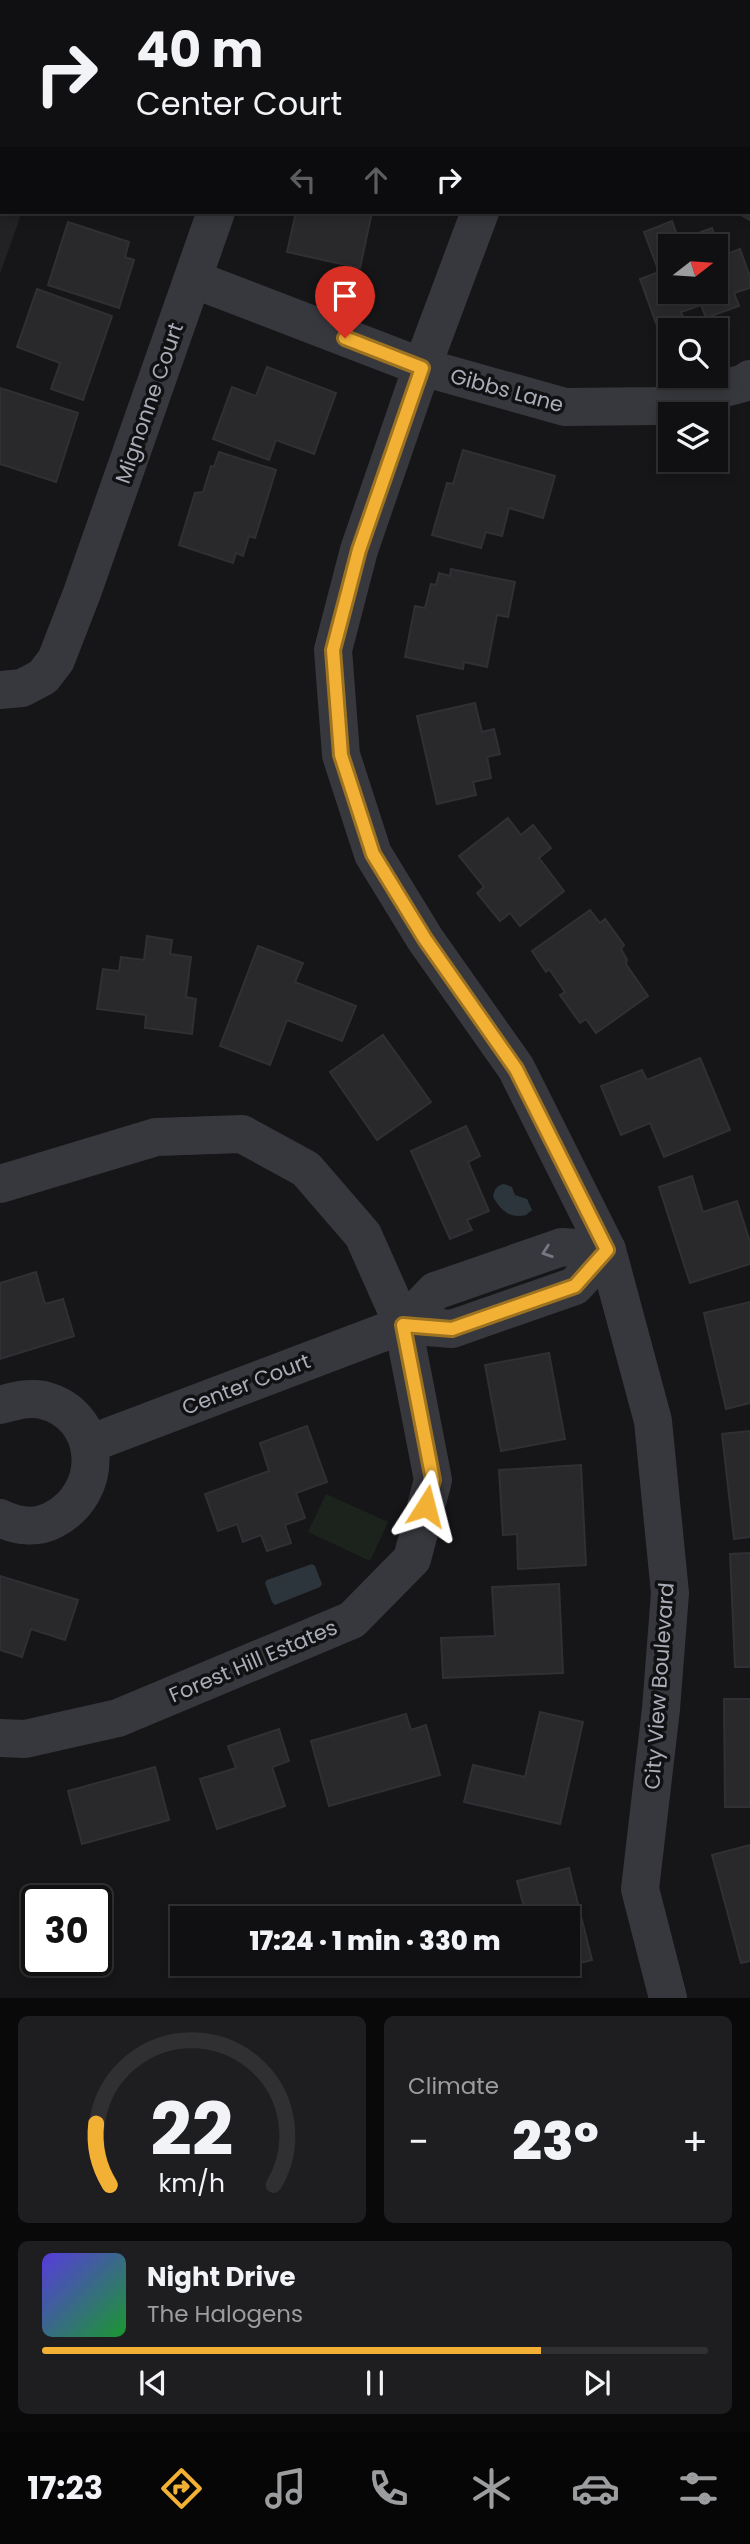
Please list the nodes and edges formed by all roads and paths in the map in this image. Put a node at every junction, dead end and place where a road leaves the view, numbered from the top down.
1 (215, 214) edge
2 (479, 214) edge
3 (193, 279) junction
4 (422, 368) junction
5 (750, 379) edge
6 (0, 691) edge
7 (0, 1184) edge
8 (607, 1250) junction
9 (403, 1325) junction
10 (0, 1405) edge
11 (89, 1444) junction
12 (0, 1518) edge
13 (0, 1738) edge
14 (668, 1998) edge

1 - 3 street, Mignonne Court
2 - 4 street, City View Boulevard
3 - 4 street, Gibbs Lane
3 - 6 street, Mignonne Court
4 - 5 street, Gibbs Lane
4 - 8 street, City View Boulevard
7 - 9 street, Forest Hill Estates
8 - 9 street, Center Court
8 - 14 street, City View Boulevard
9 - 11 street, Center Court
9 - 13 street, Forest Hill Estates
10 - 11 street
11 - 12 street

